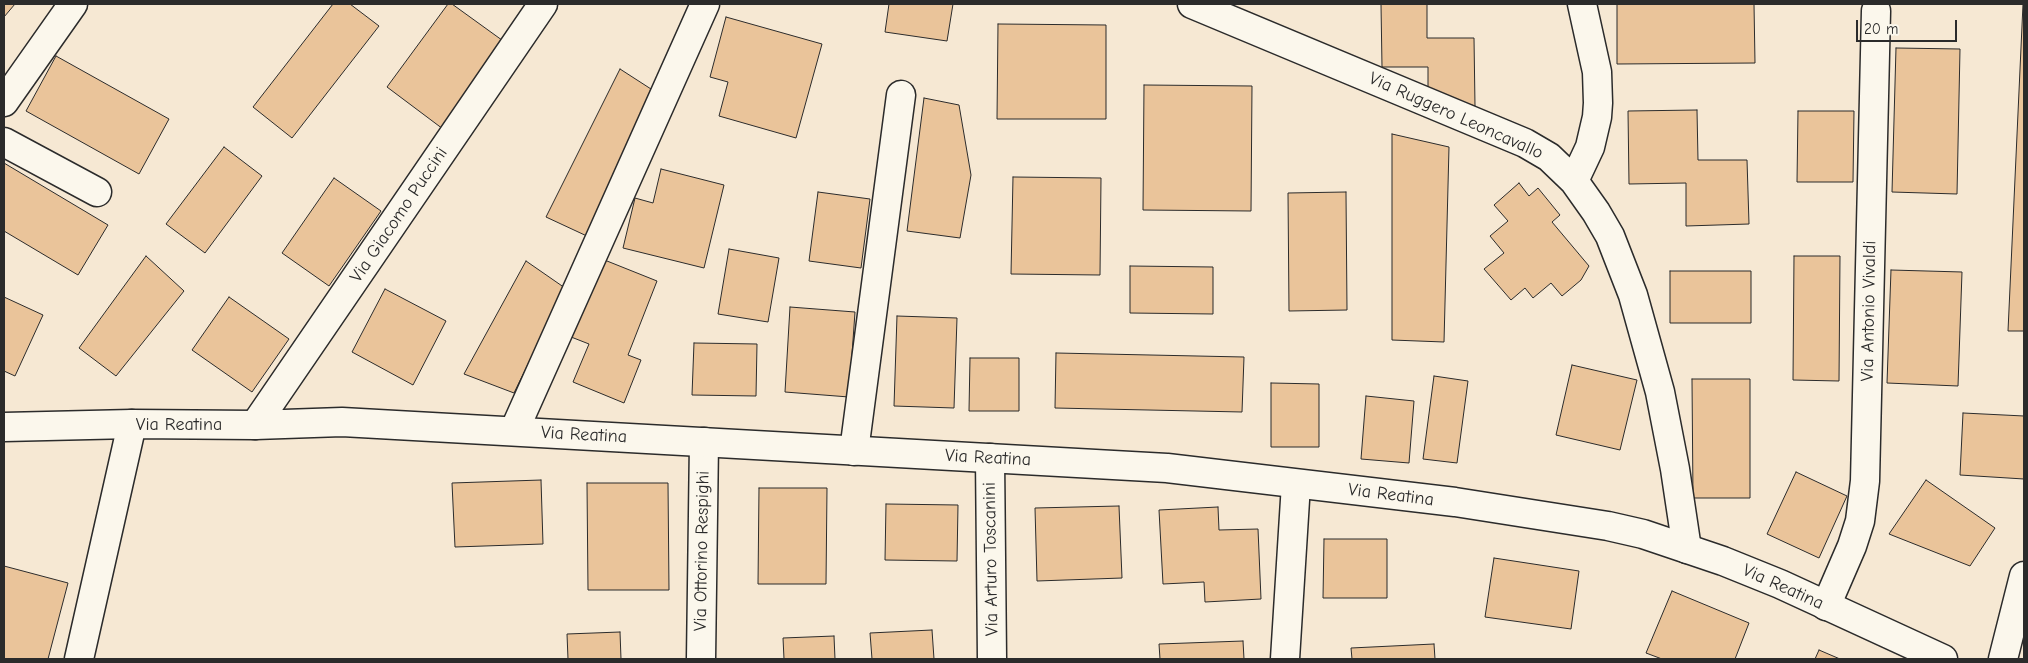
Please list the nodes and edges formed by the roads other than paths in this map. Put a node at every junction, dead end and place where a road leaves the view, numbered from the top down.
1 (73, 4) edge
2 (543, 4) edge
3 (705, 4) edge
4 (1192, 4) edge
5 (1582, 4) edge
6 (1876, 11) dead end
7 (901, 95) dead end
8 (4, 102) edge
9 (4, 142) edge
10 (1574, 181) junction
11 (97, 192) dead end
12 (132, 424) junction
13 (254, 425) junction
14 (4, 427) edge
15 (514, 431) junction
16 (704, 442) junction
17 (854, 451) junction
18 (990, 458) junction
19 (1296, 484) junction
20 (1687, 549) junction
21 (2024, 576) edge
22 (1826, 606) junction
23 (79, 659) edge
24 (701, 659) edge
25 (992, 659) edge
26 (1285, 659) edge
27 (1943, 659) edge
28 (2003, 659) edge

1 - 8 street
2 - 13 street, Via Giacomo Puccini
3 - 15 street
4 - 10 street, Via Ruggero Leoncavallo
5 - 10 street
6 - 22 street, Via Antonio Vivaldi
7 - 17 street
9 - 11 street
10 - 20 street, Via Ruggero Leoncavallo
12 - 13 street, Via Reatina
12 - 14 street, Via Reatina
12 - 23 street
13 - 15 street, Via Reatina
15 - 16 street, Via Reatina
16 - 17 street, Via Reatina
16 - 24 street, Via Ottorino Respighi
17 - 18 street, Via Reatina
18 - 19 street, Via Reatina
18 - 25 street, Via Arturo Toscanini
19 - 20 street, Via Reatina
19 - 26 street
20 - 22 street, Via Reatina
21 - 28 street
22 - 27 street, Via Reatina

